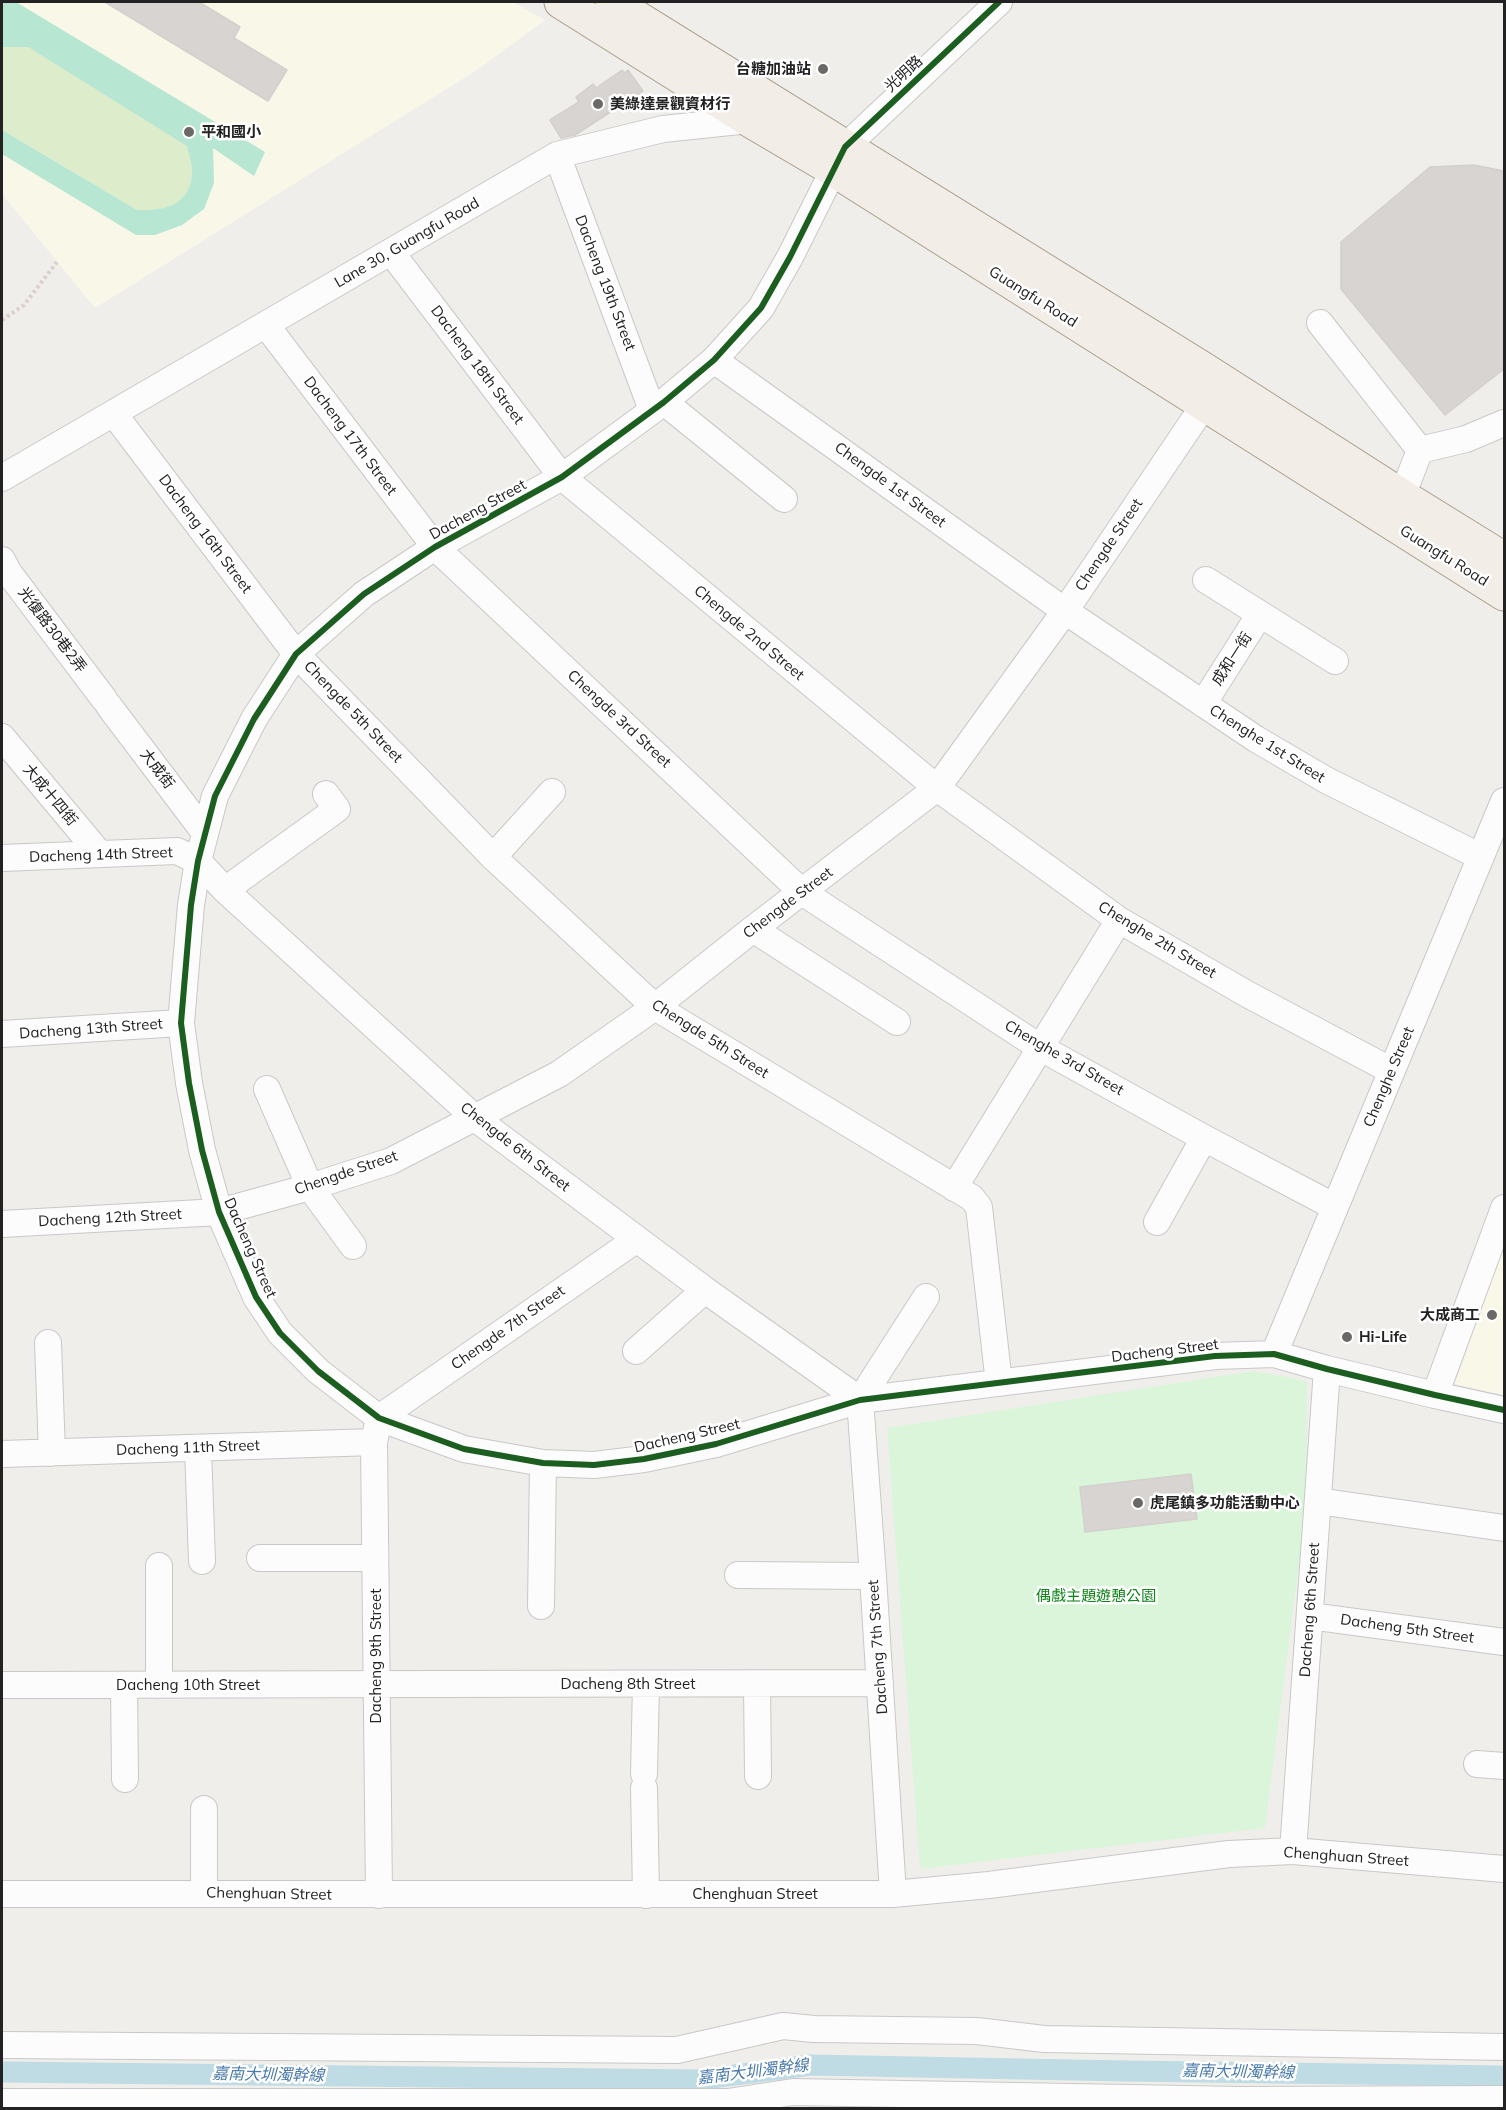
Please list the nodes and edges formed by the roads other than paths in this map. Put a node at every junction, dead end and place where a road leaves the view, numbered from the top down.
1 (561, 2) edge
2 (612, 2) edge
3 (999, 2) edge
4 (749, 120) junction
5 (557, 155) junction
6 (839, 158) junction
7 (391, 252) junction
8 (1320, 323) dead end
9 (266, 325) junction
10 (714, 360) junction
11 (1204, 405) junction
12 (658, 406) junction
13 (114, 414) junction
14 (1504, 423) edge
15 (1420, 450) junction
16 (562, 477) junction
17 (2, 478) edge
18 (1402, 496) junction
19 (784, 499) dead end
20 (435, 547) junction
21 (1504, 559) edge
22 (4, 570) edge
23 (1206, 580) dead end
24 (1504, 594) edge
25 (1065, 611) junction
26 (1260, 614) junction
27 (296, 654) junction
28 (1335, 661) dead end
29 (107, 702) joint
30 (1203, 704) junction
31 (2, 737) edge
32 (937, 788) junction
33 (552, 792) dead end
34 (326, 794) dead end
35 (1504, 801) edge
36 (205, 833) junction
37 (99, 853) junction
38 (493, 857) junction
39 (1481, 857) junction
40 (2, 858) edge
41 (198, 861) junction
42 (225, 890) junction
43 (802, 892) junction
44 (1119, 920) junction
45 (753, 929) junction
46 (655, 1007) junction
47 (181, 1023) junction
48 (897, 1023) dead end
49 (2, 1035) edge
50 (1041, 1048) junction
51 (1392, 1071) junction
52 (267, 1089) dead end
53 (475, 1118) junction
54 (1204, 1138) junction
55 (310, 1187) junction
56 (954, 1188) junction
57 (1335, 1207) junction
58 (1504, 1208) edge
59 (219, 1212) junction
60 (1157, 1222) dead end
61 (2, 1224) edge
62 (637, 1239) junction
63 (353, 1246) dead end
64 (705, 1290) junction
65 (926, 1297) dead end
66 (48, 1343) dead end
67 (636, 1351) dead end
68 (1274, 1354) junction
69 (1327, 1369) junction
70 (999, 1383) junction
71 (1435, 1395) junction
72 (860, 1400) junction
73 (1504, 1410) edge
74 (376, 1430) junction
75 (198, 1448) junction
76 (52, 1453) junction
77 (2, 1454) edge
78 (543, 1463) junction
79 (1318, 1501) junction
80 (1504, 1528) edge
81 (260, 1558) dead end
82 (375, 1558) junction
83 (202, 1561) dead end
84 (159, 1566) dead end
85 (738, 1575) dead end
86 (873, 1576) junction
87 (541, 1606) dead end
88 (1310, 1616) junction
89 (1504, 1642) edge
90 (880, 1683) junction
91 (375, 1684) junction
92 (646, 1684) junction
93 (757, 1684) junction
94 (2, 1685) edge
95 (124, 1685) junction
96 (159, 1685) junction
97 (1477, 1764) dead end
98 (1504, 1766) edge
99 (758, 1776) dead end
100 (125, 1779) dead end
101 (204, 1809) dead end
102 (1293, 1851) junction
103 (1504, 1869) edge
104 (204, 1893) junction
105 (2, 1894) edge
106 (893, 1894) junction
107 (380, 1895) junction
108 (646, 1895) junction
109 (2, 2045) edge
110 (1504, 2047) edge
111 (1504, 2099) edge
112 (2, 2103) edge
113 (1243, 2104) edge

1 - 4 main road, Guangfu Road
2 - 6 main road, Guangfu Road
3 - 6 street, 光明路
4 - 5 street, Lane 30, Guangfu Road
4 - 6 main road, Guangfu Road
5 - 7 street, Lane 30, Guangfu Road
5 - 12 street, Dacheng 19th Street
6 - 10 street, Dacheng Street
6 - 11 main road, Guangfu Road
6 - 18 main road, Guangfu Road
7 - 9 street, Lane 30, Guangfu Road
7 - 16 street, Dacheng 18th Street
8 - 15 street
9 - 13 street, Lane 30, Guangfu Road
9 - 20 street, Dacheng 17th Street
10 - 12 street, Dacheng Street
10 - 25 street, Chengde 1st Street
11 - 24 main road, Guangfu Road
11 - 25 street, Chengde Street
12 - 16 street, Dacheng Street
12 - 19 street
13 - 17 street, Lane 30, Guangfu Road
13 - 27 street, Dacheng 16th Street
14 - 15 street
15 - 18 street
16 - 20 street, Dacheng Street
16 - 32 street, Chengde 2nd Street
18 - 21 main road, Guangfu Road
20 - 27 street, Dacheng Street
20 - 43 street, Chengde 3rd Street
22 - 29 street, 光復路30巷2弄
23 - 26 street
25 - 30 street, Chenghe 1st Street
25 - 32 street, Chengde Street
26 - 28 street
26 - 30 street, 成和一街
27 - 36 street, Dacheng Street
27 - 38 street, Chengde 5th Street
29 - 36 street, 大成街
30 - 39 street, Chenghe 1st Street
31 - 37 street, 大成十四街
32 - 43 street, Chengde Street
32 - 44 street, Chenghe 2th Street
33 - 38 street
34 - 42 street
35 - 39 street, Chenghe Street
36 - 41 street, Dacheng Street
37 - 40 street, Dacheng 14th Street
37 - 41 street, Dacheng 14th Street
38 - 46 street, Chengde 5th Street
39 - 51 street, Chenghe Street
41 - 42 street, Chengde 6th Street
41 - 47 street, Dacheng Street
42 - 53 street, Chengde 6th Street
43 - 45 street, Chengde Street
43 - 50 street, Chenghe 3rd Street
44 - 50 street
44 - 51 street, Chenghe 2th Street
45 - 46 street, Chengde Street
45 - 48 street
46 - 53 street, Chengde Street
46 - 56 street, Chengde 5th Street
47 - 49 street, Dacheng 13th Street
47 - 59 street, Dacheng Street
50 - 54 street, Chenghe 3rd Street
50 - 56 street
51 - 57 street, Chenghe Street
52 - 55 street
53 - 55 street, Chengde Street
53 - 62 street, Chengde 6th Street
54 - 57 street, Chenghe 3rd Street
54 - 60 street
55 - 59 street, Chengde Street
55 - 63 street
56 - 70 street, Chengde 5th Street
57 - 68 street, Chenghe Street
58 - 71 street
59 - 61 street, Dacheng 12th Street
59 - 74 street, Dacheng Street
62 - 64 street, Chengde 6th Street
62 - 74 street, Chengde 7th Street
64 - 67 street
64 - 72 street, Chengde 6th Street
65 - 72 street
66 - 76 street
68 - 69 street, Dacheng Street
68 - 70 street, Dacheng Street
69 - 71 street, Dacheng Street
69 - 79 street, Dacheng 6th Street
70 - 72 street, Dacheng Street
71 - 73 street, Dacheng Street
72 - 78 street, Dacheng Street
72 - 86 street, Dacheng 7th Street
74 - 75 street, Dacheng 11th Street
74 - 78 street, Dacheng Street
74 - 82 street, Dacheng 9th Street
75 - 76 street, Dacheng 11th Street
75 - 83 street
76 - 77 street, Dacheng 11th Street
78 - 87 street
79 - 80 street
79 - 88 street, Dacheng 6th Street
81 - 82 street
82 - 91 street, Dacheng 9th Street
84 - 96 street
85 - 86 street
86 - 90 street, Dacheng 7th Street
88 - 89 street, Dacheng 5th Street
88 - 102 street, Dacheng 6th Street
90 - 93 street, Dacheng 8th Street
90 - 106 street, Dacheng 7th Street
91 - 92 street, Dacheng 8th Street
91 - 96 street, Dacheng 10th Street
91 - 107 street, Dacheng 9th Street
92 - 93 street, Dacheng 8th Street
92 - 108 street
93 - 99 street
94 - 95 street, Dacheng 10th Street
95 - 96 street, Dacheng 10th Street
95 - 100 street
97 - 98 street
101 - 104 street
102 - 103 street, Chenghuan Street
102 - 106 street, Chenghuan Street
104 - 105 street, Chenghuan Street
104 - 107 street, Chenghuan Street
106 - 108 street, Chenghuan Street
107 - 108 street, Chenghuan Street
109 - 110 street
111 - 113 street
112 - 113 street

